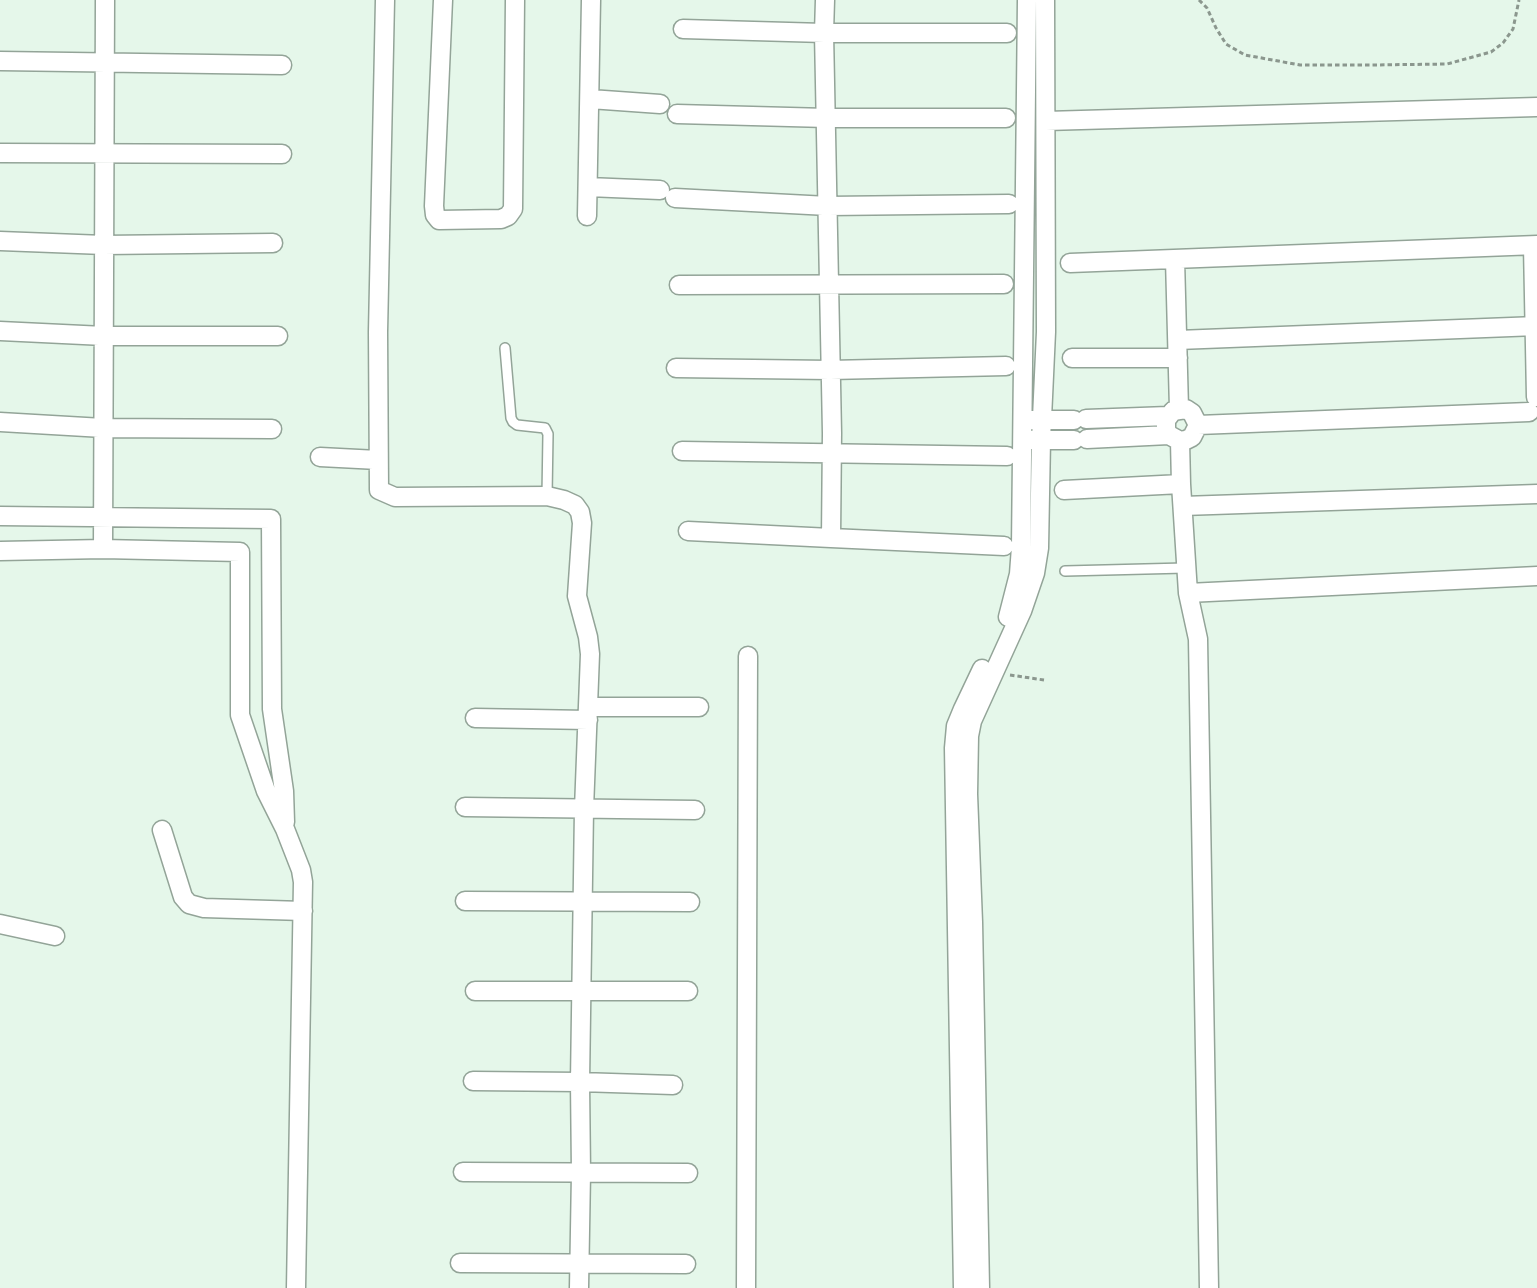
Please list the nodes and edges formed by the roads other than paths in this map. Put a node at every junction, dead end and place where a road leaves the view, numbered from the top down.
1 (105, 0) edge
2 (385, 0) edge
3 (443, 0) edge
4 (515, 0) edge
5 (591, 0) edge
6 (825, 0) edge
7 (1028, 0) edge
8 (1045, 0) edge
9 (683, 29) dead end
10 (824, 33) junction
11 (1007, 33) dead end
12 (0, 61) edge
13 (105, 63) junction
14 (282, 65) dead end
15 (590, 99) junction
16 (660, 104) dead end
17 (1537, 107) edge
18 (677, 114) dead end
19 (826, 118) junction
20 (1006, 118) dead end
21 (1046, 121) junction
22 (0, 153) edge
23 (105, 153) junction
24 (282, 154) dead end
25 (588, 187) junction
26 (1009, 204) dead end
27 (828, 206) junction
28 (587, 216) dead end
29 (0, 241) edge
30 (273, 243) dead end
31 (104, 244) junction
32 (1535, 245) edge
33 (1175, 259) junction
34 (1070, 263) dead end
35 (679, 285) dead end
36 (1004, 285) dead end
37 (829, 286) junction
38 (1535, 326) edge
39 (0, 331) edge
40 (104, 336) junction
41 (279, 336) dead end
42 (505, 348) dead end
43 (1178, 349) junction
44 (1072, 358) dead end
45 (1006, 366) dead end
46 (676, 368) dead end
47 (830, 370) junction
48 (1535, 407) edge
49 (1174, 412) junction
50 (1033, 420) junction
51 (0, 422) edge
52 (1198, 425) junction
53 (103, 428) junction
54 (272, 429) dead end
55 (1174, 438) junction
56 (1032, 440) junction
57 (682, 450) dead end
58 (831, 454) junction
59 (1007, 456) dead end
60 (320, 457) dead end
61 (378, 460) junction
62 (1181, 484) junction
63 (1064, 490) dead end
64 (1537, 494) edge
65 (547, 496) junction
66 (1182, 506) junction
67 (0, 516) edge
68 (103, 517) junction
69 (688, 531) dead end
70 (831, 538) junction
71 (1020, 547) junction
72 (103, 549) junction
73 (0, 551) edge
74 (1185, 568) junction
75 (1065, 571) dead end
76 (1537, 576) edge
77 (1188, 592) junction
78 (1002, 644) junction
79 (748, 656) dead end
80 (699, 707) dead end
81 (588, 713) junction
82 (475, 718) dead end
83 (465, 807) dead end
84 (584, 809) junction
85 (695, 810) dead end
86 (285, 829) junction
87 (162, 830) dead end
88 (465, 901) dead end
89 (583, 902) junction
90 (690, 902) dead end
91 (303, 911) junction
92 (0, 924) edge
93 (55, 936) dead end
94 (581, 991) junction
95 (688, 991) dead end
96 (476, 992) dead end
97 (473, 1081) dead end
98 (579, 1082) junction
99 (673, 1085) dead end
100 (463, 1172) dead end
101 (581, 1173) junction
102 (688, 1173) dead end
103 (460, 1263) dead end
104 (579, 1264) junction
105 (686, 1264) dead end
106 (296, 1288) edge
107 (579, 1288) edge
108 (747, 1288) edge
109 (963, 1288) edge
110 (980, 1288) edge
111 (1209, 1288) edge

1 - 13 street
2 - 61 street
3 - 4 street
5 - 15 street
6 - 10 street
7 - 50 street
8 - 21 street
9 - 10 street
10 - 11 street
10 - 19 street
12 - 13 street
13 - 14 street
13 - 23 street
15 - 16 street
15 - 25 street
17 - 21 street
18 - 19 street
19 - 20 street
19 - 27 street
21 - 50 street
22 - 23 street
23 - 24 street
23 - 31 street
25 - 27 street
25 - 28 street
26 - 27 street
27 - 37 street
29 - 31 street
30 - 31 street
31 - 40 street
32 - 33 street
32 - 38 street
33 - 34 street
33 - 43 street
35 - 37 street
36 - 37 street
37 - 47 street
38 - 43 street
38 - 48 street
39 - 40 street
40 - 41 street
40 - 53 street
42 - 65 lane
43 - 44 street
43 - 49 street
45 - 47 street
46 - 47 street
47 - 58 street
48 - 52 street
49 - 50 street
49 - 52 street
49 - 55 street
50 - 56 street
51 - 53 street
52 - 55 street
53 - 54 street
53 - 68 street
55 - 56 street
55 - 62 street
56 - 71 street
57 - 58 street
58 - 59 street
58 - 70 street
60 - 61 street
61 - 65 street
62 - 63 street
62 - 66 street
64 - 66 street
65 - 81 street
66 - 74 street
67 - 68 street
68 - 72 street
68 - 86 street
69 - 70 street
70 - 71 street
71 - 78 street
72 - 73 street
72 - 86 street
74 - 75 lane
74 - 77 street
76 - 77 street
77 - 111 street
78 - 109 street
78 - 110 street
79 - 108 street
80 - 81 street
81 - 82 street
81 - 84 street
83 - 84 street
84 - 85 street
84 - 89 street
86 - 91 street
87 - 91 street
88 - 89 street
89 - 90 street
89 - 94 street
91 - 106 street
92 - 93 street
94 - 95 street
94 - 96 street
94 - 98 street
97 - 98 street
98 - 99 street
98 - 101 street
100 - 101 street
101 - 102 street
101 - 104 street
103 - 104 street
104 - 105 street
104 - 107 street

